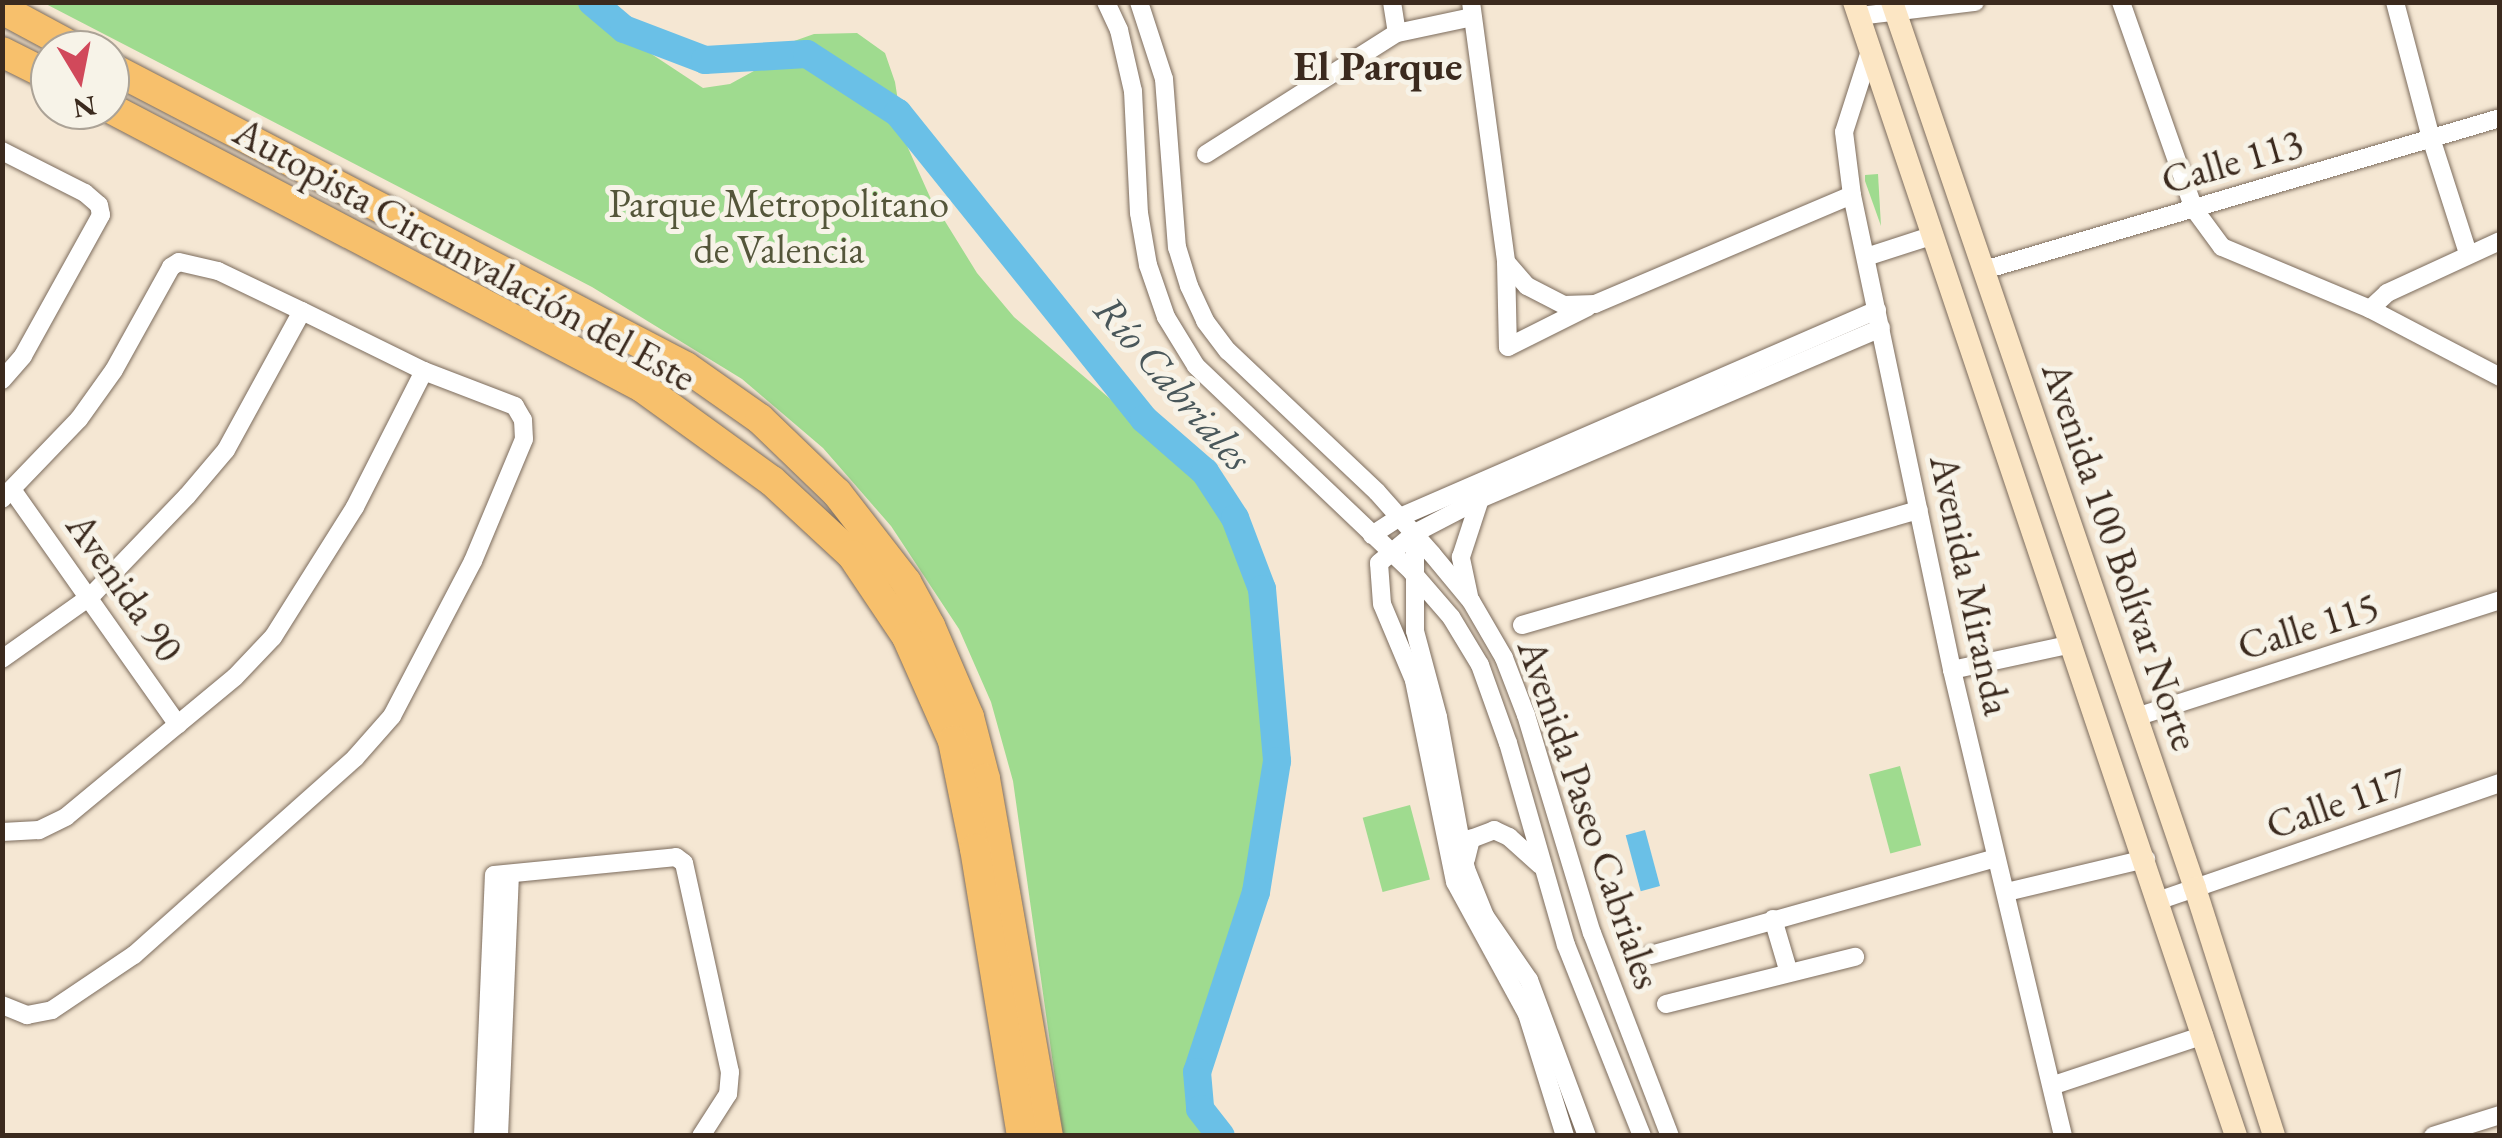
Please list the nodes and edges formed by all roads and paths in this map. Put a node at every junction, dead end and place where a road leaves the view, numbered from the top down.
1 (1106, 2) edge
2 (1139, 2) edge
3 (1392, 2) edge
4 (1974, 2) edge
5 (2121, 2) edge
6 (2395, 2) edge
7 (1897, 6) edge
8 (2, 8) edge
9 (1857, 9) edge
10 (1472, 10) edge
11 (42, 30) edge
12 (1397, 32) junction
13 (1871, 48) junction
14 (2, 52) edge
15 (30, 66) edge
16 (130, 76) edge
17 (130, 118) edge
18 (2500, 118) edge
19 (2431, 138) junction
20 (2, 151) edge
21 (1206, 154) dead end
22 (1852, 195) junction
23 (2194, 208) junction
24 (1934, 234) junction
25 (2500, 241) edge
26 (2468, 253) junction
27 (1866, 257) junction
28 (1506, 262) junction
29 (1984, 270) junction
30 (1595, 304) junction
31 (2370, 309) junction
32 (302, 310) junction
33 (1879, 319) junction
34 (424, 371) junction
35 (2500, 376) edge
36 (2, 380) edge
37 (8, 495) edge
38 (1480, 499) junction
39 (1920, 510) junction
40 (1400, 517) junction
41 (1414, 533) junction
42 (1372, 535) junction
43 (1392, 550) junction
44 (1412, 572) junction
45 (91, 596) junction
46 (2500, 600) edge
47 (1471, 602) junction
48 (1522, 625) dead end
49 (2072, 644) junction
50 (2, 659) edge
51 (1952, 670) junction
52 (2136, 717) junction
53 (178, 725) junction
54 (2500, 783) edge
55 (2, 832) edge
56 (1995, 858) junction
57 (2146, 858) junction
58 (1542, 867) junction
59 (1466, 869) junction
60 (502, 875) junction
61 (2195, 888) junction
62 (2007, 892) junction
63 (2160, 900) junction
64 (1772, 919) junction
65 (1651, 955) dead end
66 (1855, 957) dead end
67 (1788, 973) junction
68 (1666, 1004) dead end
69 (2, 1005) edge
70 (2204, 1035) junction
71 (2054, 1084) junction
72 (2500, 1114) edge
73 (1020, 1130) edge
74 (483, 1136) edge
75 (499, 1136) edge
76 (701, 1136) edge
77 (1048, 1136) edge
78 (1565, 1136) edge
79 (1587, 1136) edge
80 (1642, 1136) edge
81 (1670, 1136) edge
82 (2063, 1136) edge
83 (2236, 1136) edge
84 (2274, 1136) edge
85 (2434, 1136) edge

1 - 42 street, Avenida Paseo Cabriales
2 - 40 street, Avenida Paseo Cabriales
3 - 12 street
4 - 7 street
5 - 23 street
6 - 19 street
7 - 9 street
7 - 29 main road, Avenida 100 Bolívar Norte
8 - 11 highway
9 - 13 main road, Avenida 100 Bolívar Norte
10 - 12 street
10 - 28 street
12 - 21 street
13 - 22 street, Avenida Miranda
13 - 24 main road, Avenida 100 Bolívar Norte
14 - 15 highway
16 - 77 highway, Autopista Circunvalación del Este
17 - 73 highway, Autopista Circunvalación del Este
18 - 19 street, Calle 113
19 - 23 street, Calle 113
19 - 26 street
20 - 36 street
22 - 27 street, Avenida Miranda
22 - 30 street
23 - 29 street, Calle 113
23 - 31 street
24 - 27 street
24 - 49 main road, Avenida 100 Bolívar Norte
25 - 26 street
26 - 31 street
27 - 33 street, Avenida Miranda
28 - 30 street
28 - 30 street
29 - 52 main road, Avenida 100 Bolívar Norte
31 - 35 street
32 - 34 street
32 - 37 street
32 - 45 street
33 - 38 street
33 - 39 street, Avenida Miranda
33 - 40 street
34 - 53 street
34 - 69 street
37 - 45 street, Avenida 90
38 - 41 street
38 - 47 street
39 - 48 street
39 - 51 street, Avenida Miranda
40 - 41 street, Avenida Paseo Cabriales
40 - 42 street
41 - 43 street
41 - 44 street
41 - 47 street, Avenida Paseo Cabriales
42 - 43 street, Avenida Paseo Cabriales
43 - 44 street, Avenida Paseo Cabriales
43 - 78 street
44 - 58 street, Avenida Paseo Cabriales
44 - 59 street
45 - 50 street
45 - 53 street, Avenida 90
46 - 52 street, Calle 115
47 - 81 street, Avenida Paseo Cabriales
49 - 51 street
49 - 57 main road, Avenida 100 Bolívar Norte
51 - 56 street, Avenida Miranda
52 - 61 main road, Avenida 100 Bolívar Norte
53 - 55 street
54 - 61 street, Calle 117
56 - 62 street, Avenida Miranda
56 - 64 street
57 - 62 street
57 - 63 main road, Avenida 100 Bolívar Norte
58 - 59 street
58 - 80 street, Avenida Paseo Cabriales
59 - 79 street
60 - 74 street
60 - 75 street
60 - 76 street
61 - 63 street, Calle 117
61 - 84 main road, Avenida 100 Bolívar Norte
62 - 71 street, Avenida Miranda
63 - 70 main road
64 - 65 street
64 - 67 street
66 - 67 street
67 - 68 street
70 - 71 street
70 - 83 main road
71 - 82 street, Avenida Miranda
72 - 85 street

